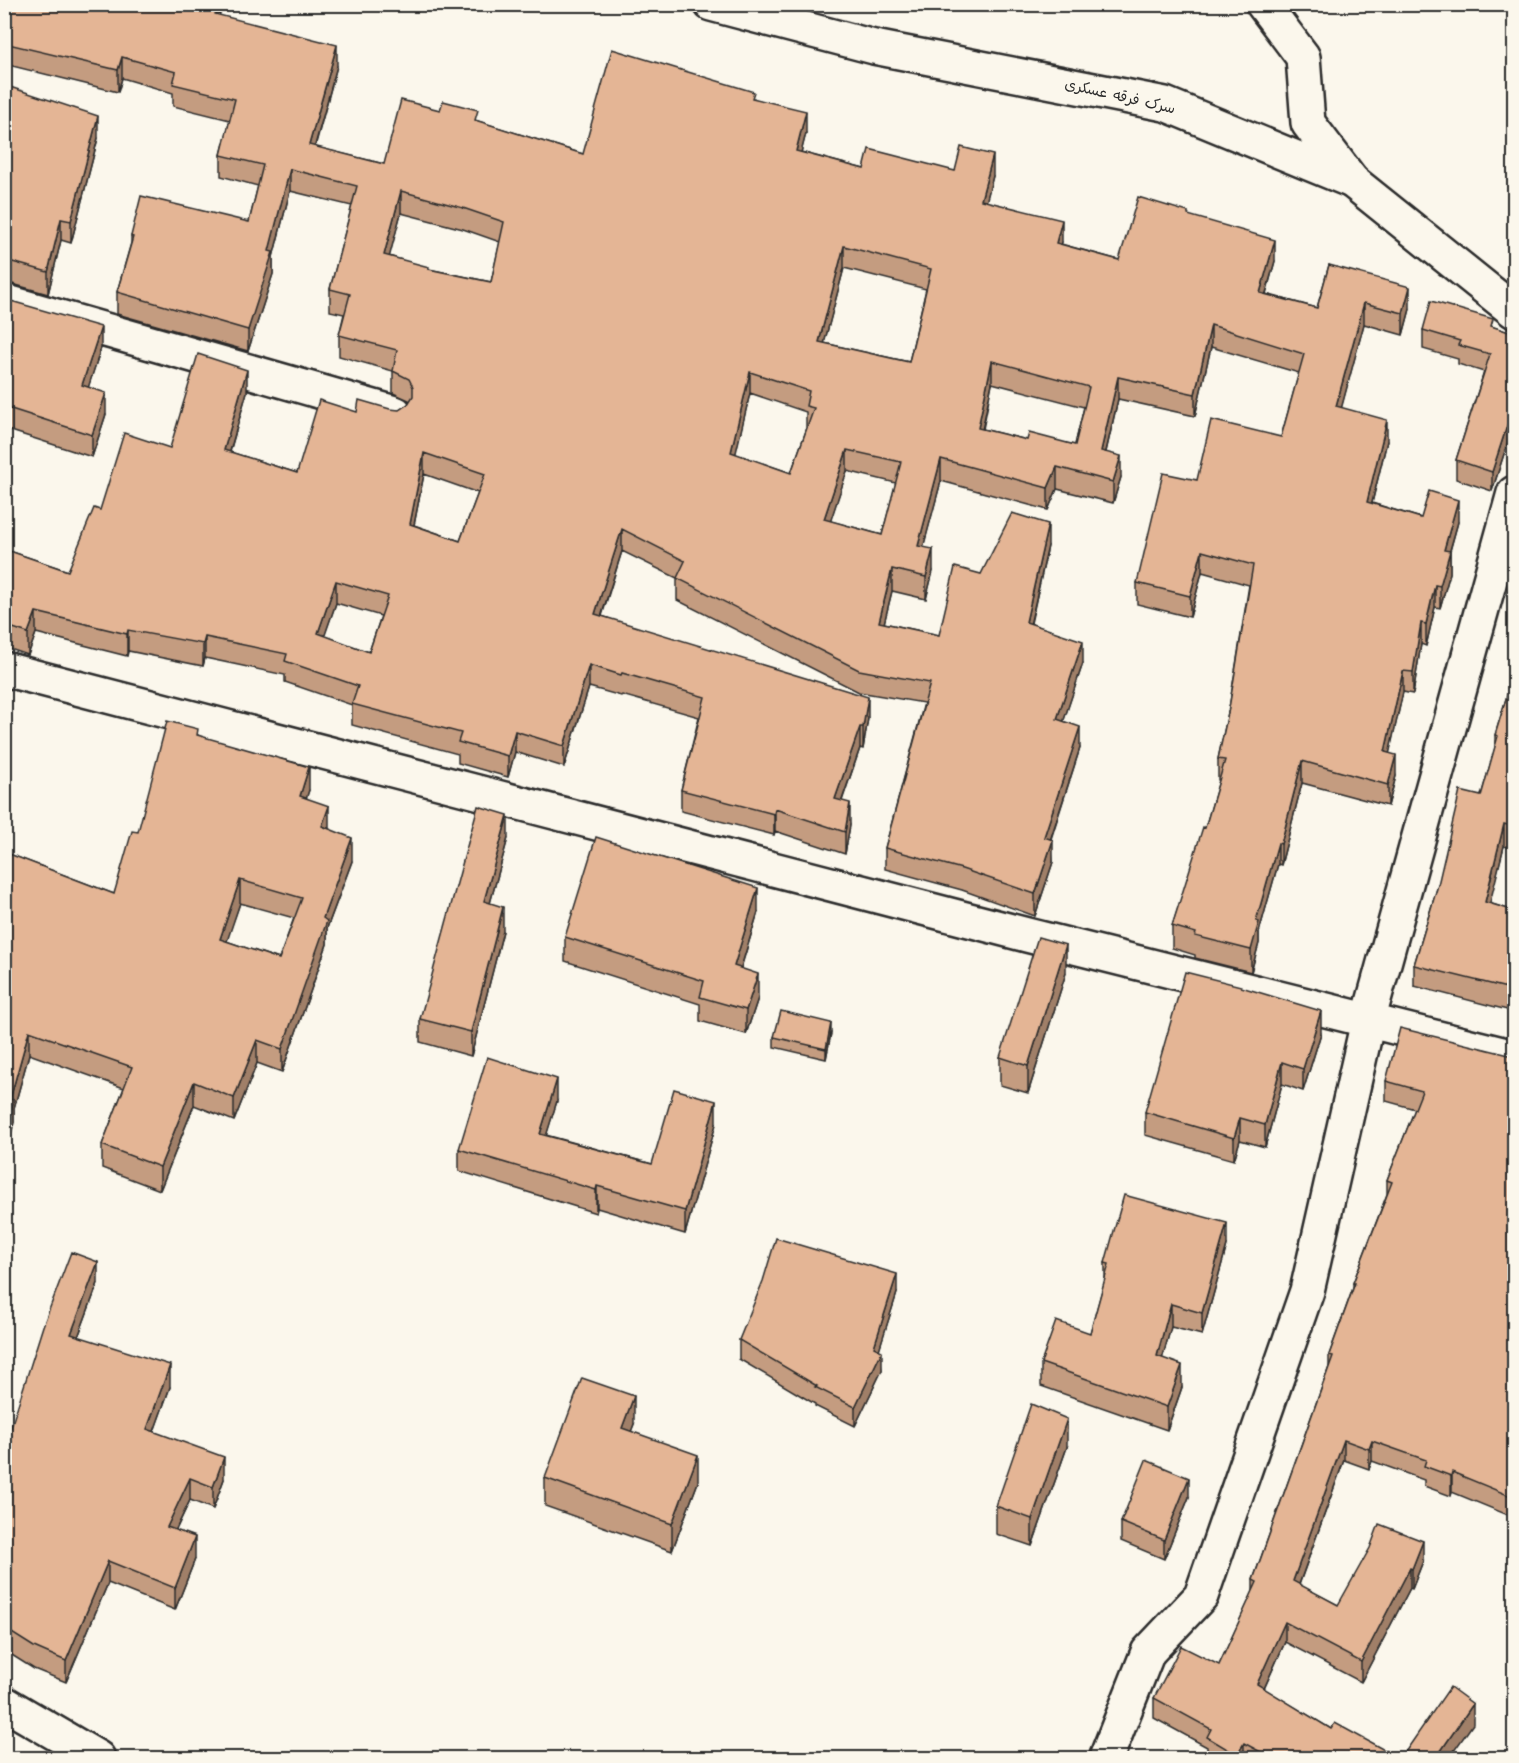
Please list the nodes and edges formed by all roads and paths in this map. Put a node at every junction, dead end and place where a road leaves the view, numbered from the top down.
1 (711, 4) edge
2 (1263, 4) edge
3 (1352, 181) junction
4 (4, 301) edge
5 (1515, 311) edge
6 (395, 413) edge
7 (1515, 493) edge
8 (4, 669) edge
9 (1368, 1021) junction
10 (1515, 1058) edge
11 (4, 1703) edge
12 (98, 1758) edge
13 (1106, 1758) edge

1 - 3 street, سرک فرقه عسکری
2 - 3 street
3 - 5 street, سرک فرقه عسکری
4 - 6 street
7 - 9 street
8 - 9 street
9 - 10 street
9 - 13 street
11 - 12 street

